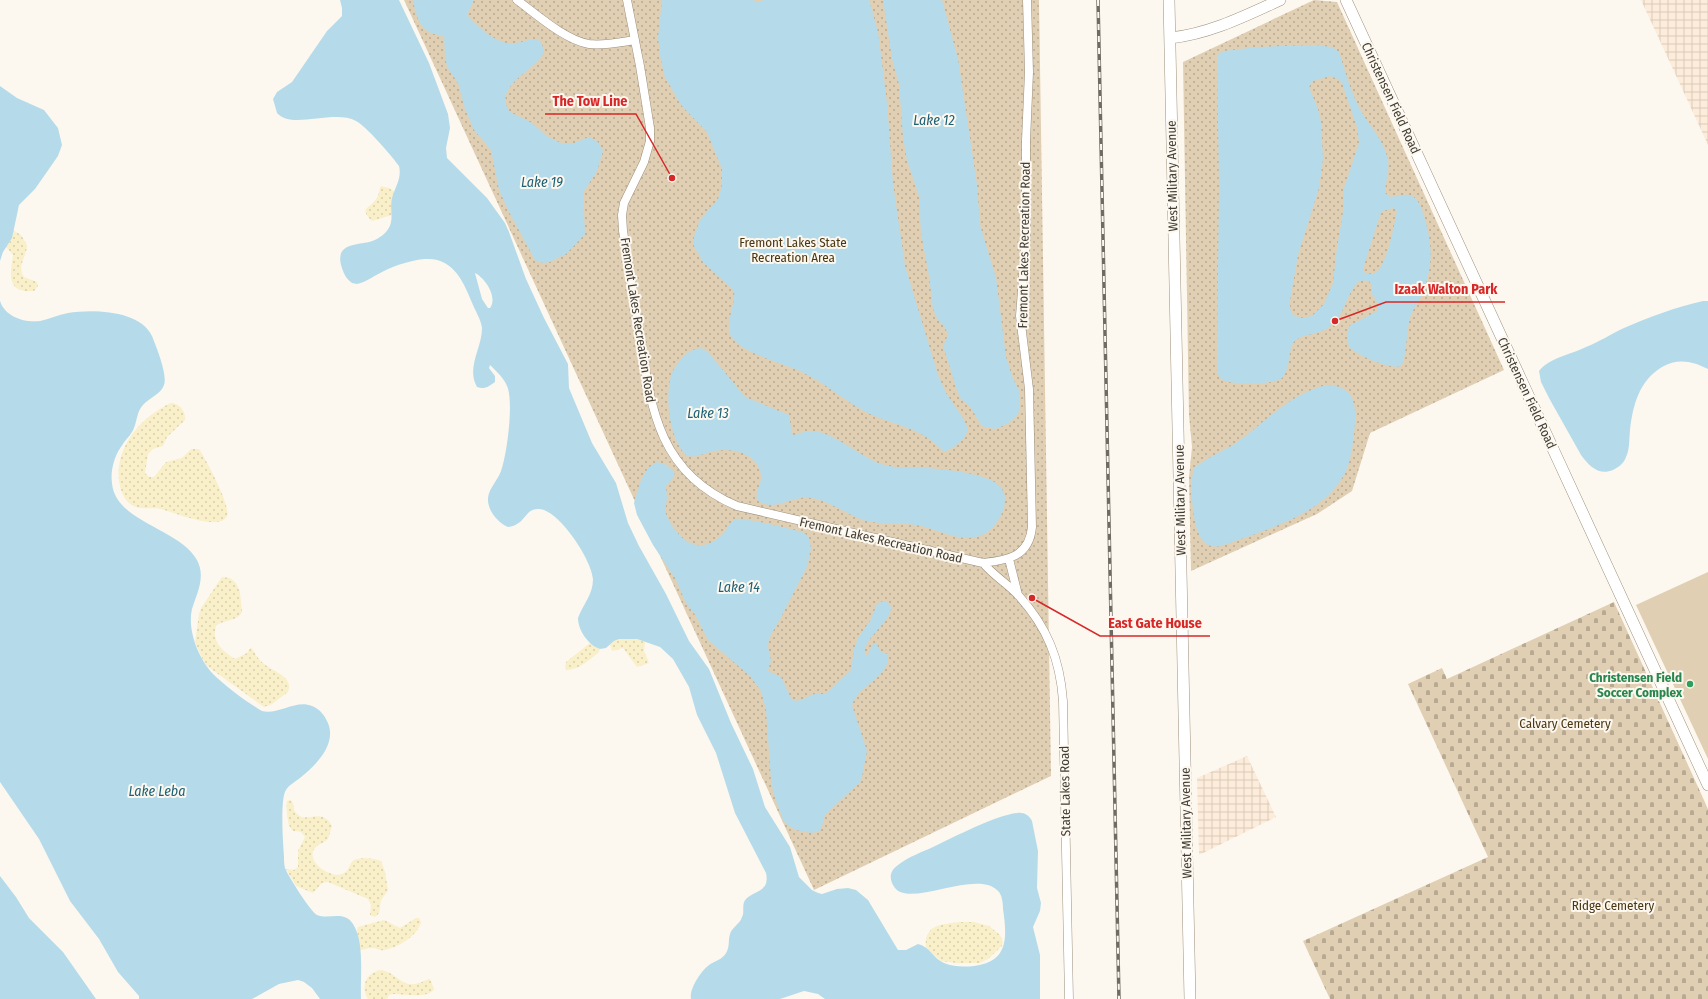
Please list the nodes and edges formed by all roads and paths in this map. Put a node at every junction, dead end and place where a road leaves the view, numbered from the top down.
1 (517, 0) edge
2 (627, 0) edge
3 (1027, 0) edge
4 (1169, 0) edge
5 (1280, 0) edge
6 (1346, 0) edge
7 (1170, 38) junction
8 (635, 40) junction
9 (1009, 559) junction
10 (983, 563) junction
11 (1018, 595) junction
12 (1708, 785) edge
13 (1069, 999) edge
14 (1190, 999) edge

1 - 8 street
2 - 8 street, Fremont Lakes Recreation Road
3 - 9 street, Fremont Lakes Recreation Road
4 - 7 main road, West Military Avenue
5 - 7 main road
6 - 12 main road, Christensen Field Road
7 - 14 main road, West Military Avenue
8 - 10 street, Fremont Lakes Recreation Road
9 - 10 street, Fremont Lakes Recreation Road
9 - 11 street, State Lakes Road
10 - 11 street, State Lakes Road
11 - 13 street, State Lakes Road

